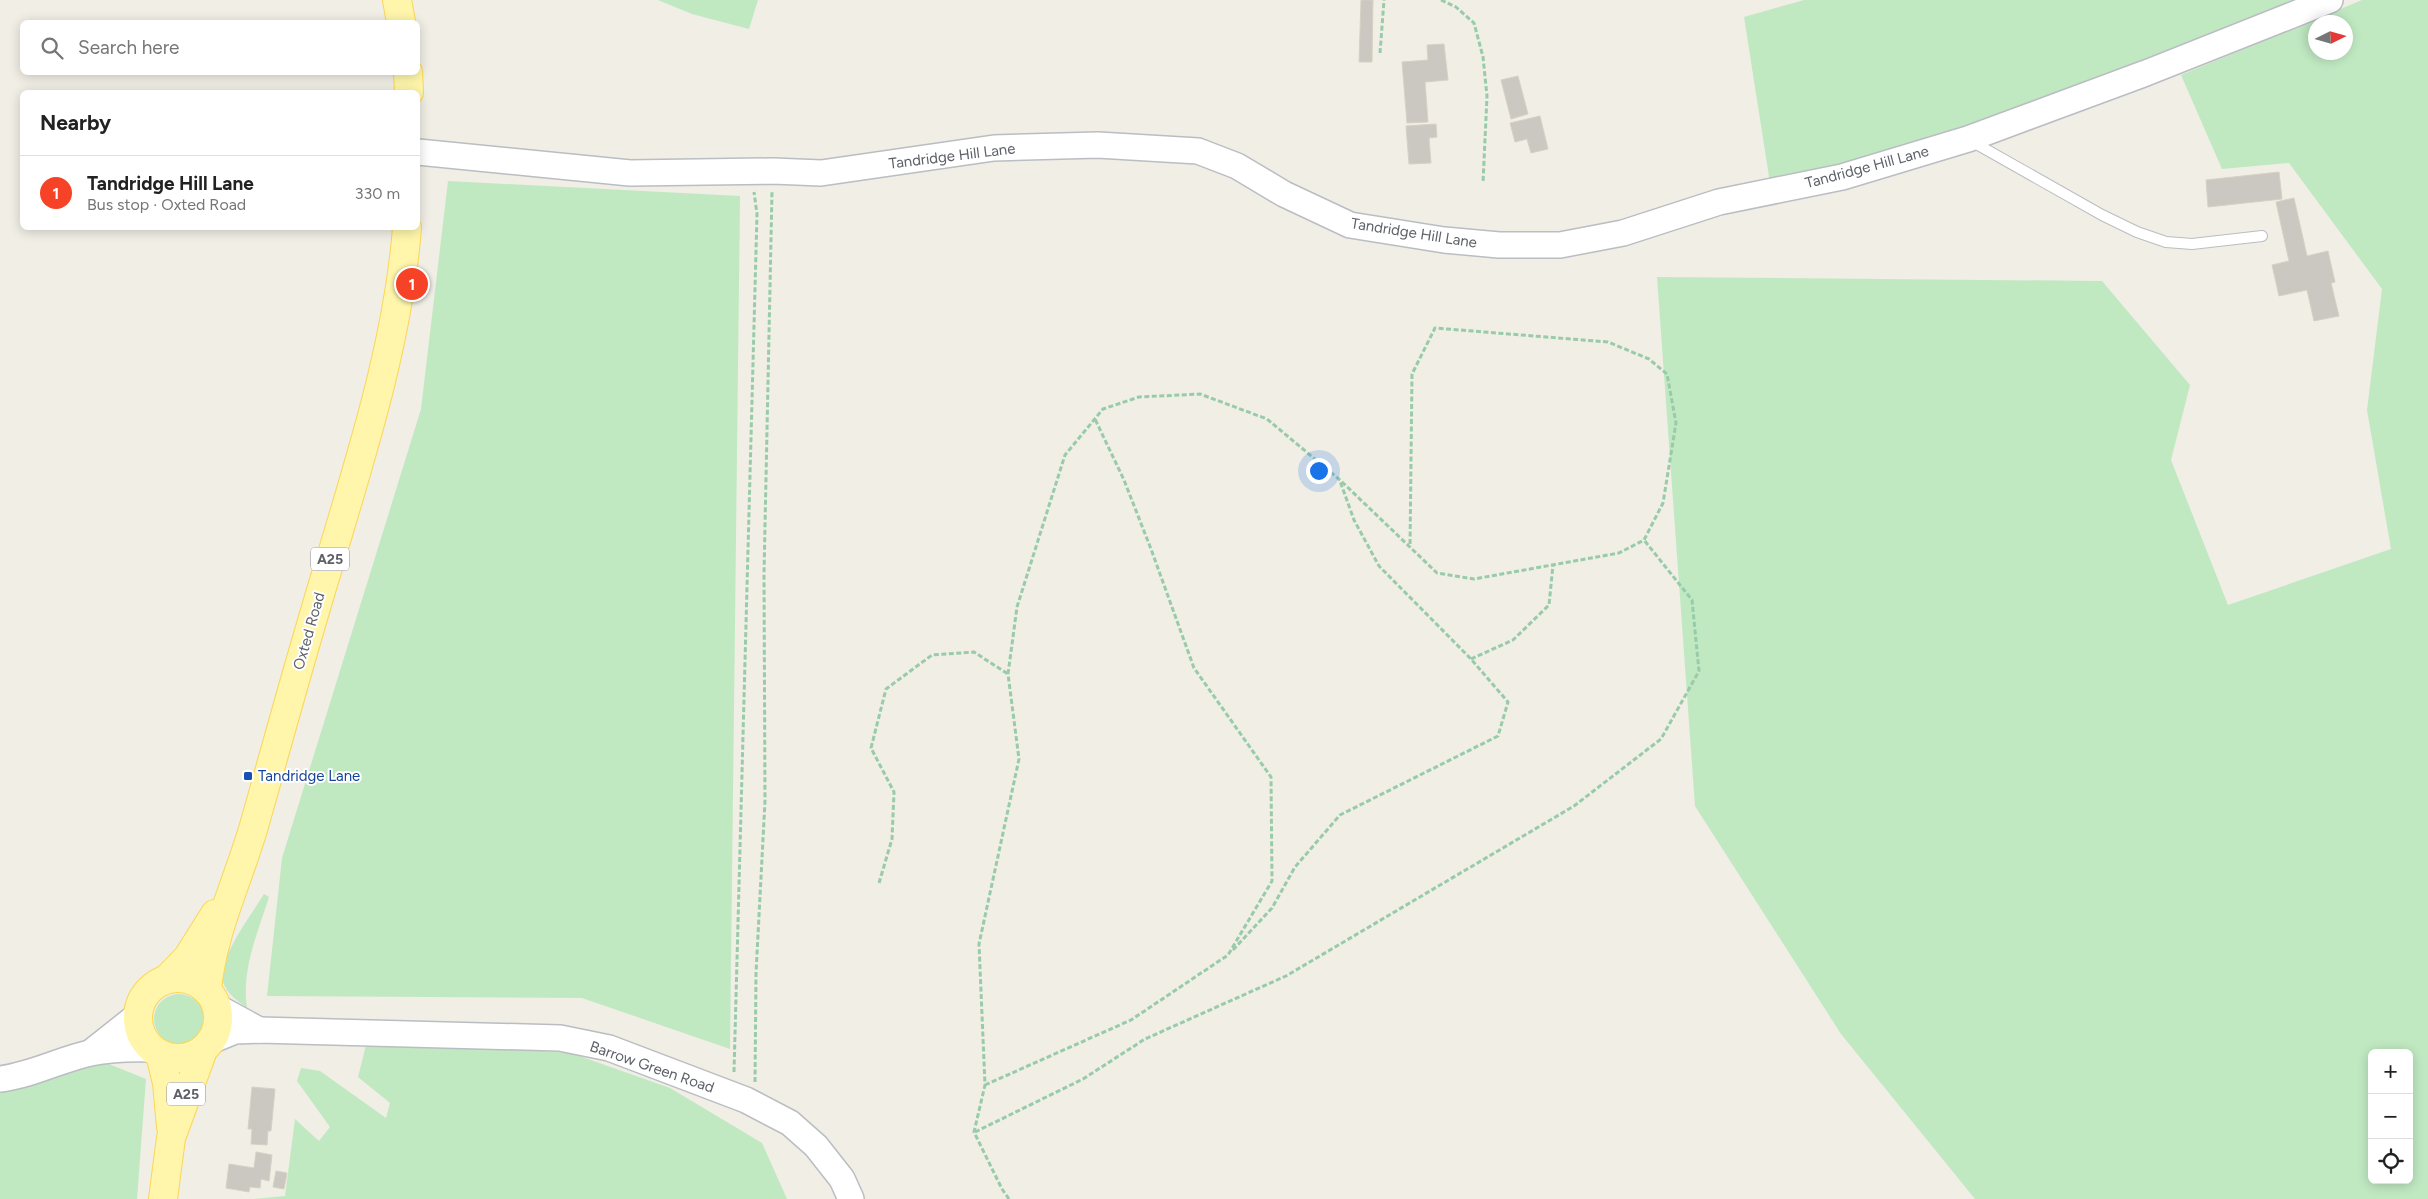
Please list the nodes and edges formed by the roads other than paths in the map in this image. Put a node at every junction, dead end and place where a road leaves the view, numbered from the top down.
1 (397, 0) edge
2 (2330, 0) edge
3 (401, 20) edge
4 (408, 75) edge
5 (409, 90) edge
6 (1968, 139) junction
7 (420, 152) edge
8 (407, 230) edge
9 (2262, 236) dead end
10 (234, 886) junction
11 (167, 979) junction
12 (212, 999) junction
13 (138, 1015) junction
14 (259, 1030) junction
15 (208, 1045) junction
16 (156, 1052) junction
17 (90, 1053) junction
18 (0, 1079) edge
19 (172, 1138) junction
20 (163, 1199) edge
21 (851, 1199) edge

1 - 3 main road
2 - 6 street, Tandridge Hill Lane
4 - 5 main road
6 - 7 street, Tandridge Hill Lane
6 - 9 lane
8 - 10 main road, Oxted Road / A25
10 - 11 main road, Oxted Road / A25
10 - 12 main road, Oxted Road / A25
11 - 12 main road
11 - 13 main road
12 - 14 street, Barrow Green Road
12 - 15 main road
13 - 16 main road
13 - 17 street
14 - 15 street, Barrow Green Road
14 - 21 street, Barrow Green Road
15 - 16 main road
15 - 19 main road, A25
16 - 17 street
16 - 19 main road, A25
17 - 18 street
19 - 20 main road, A25

